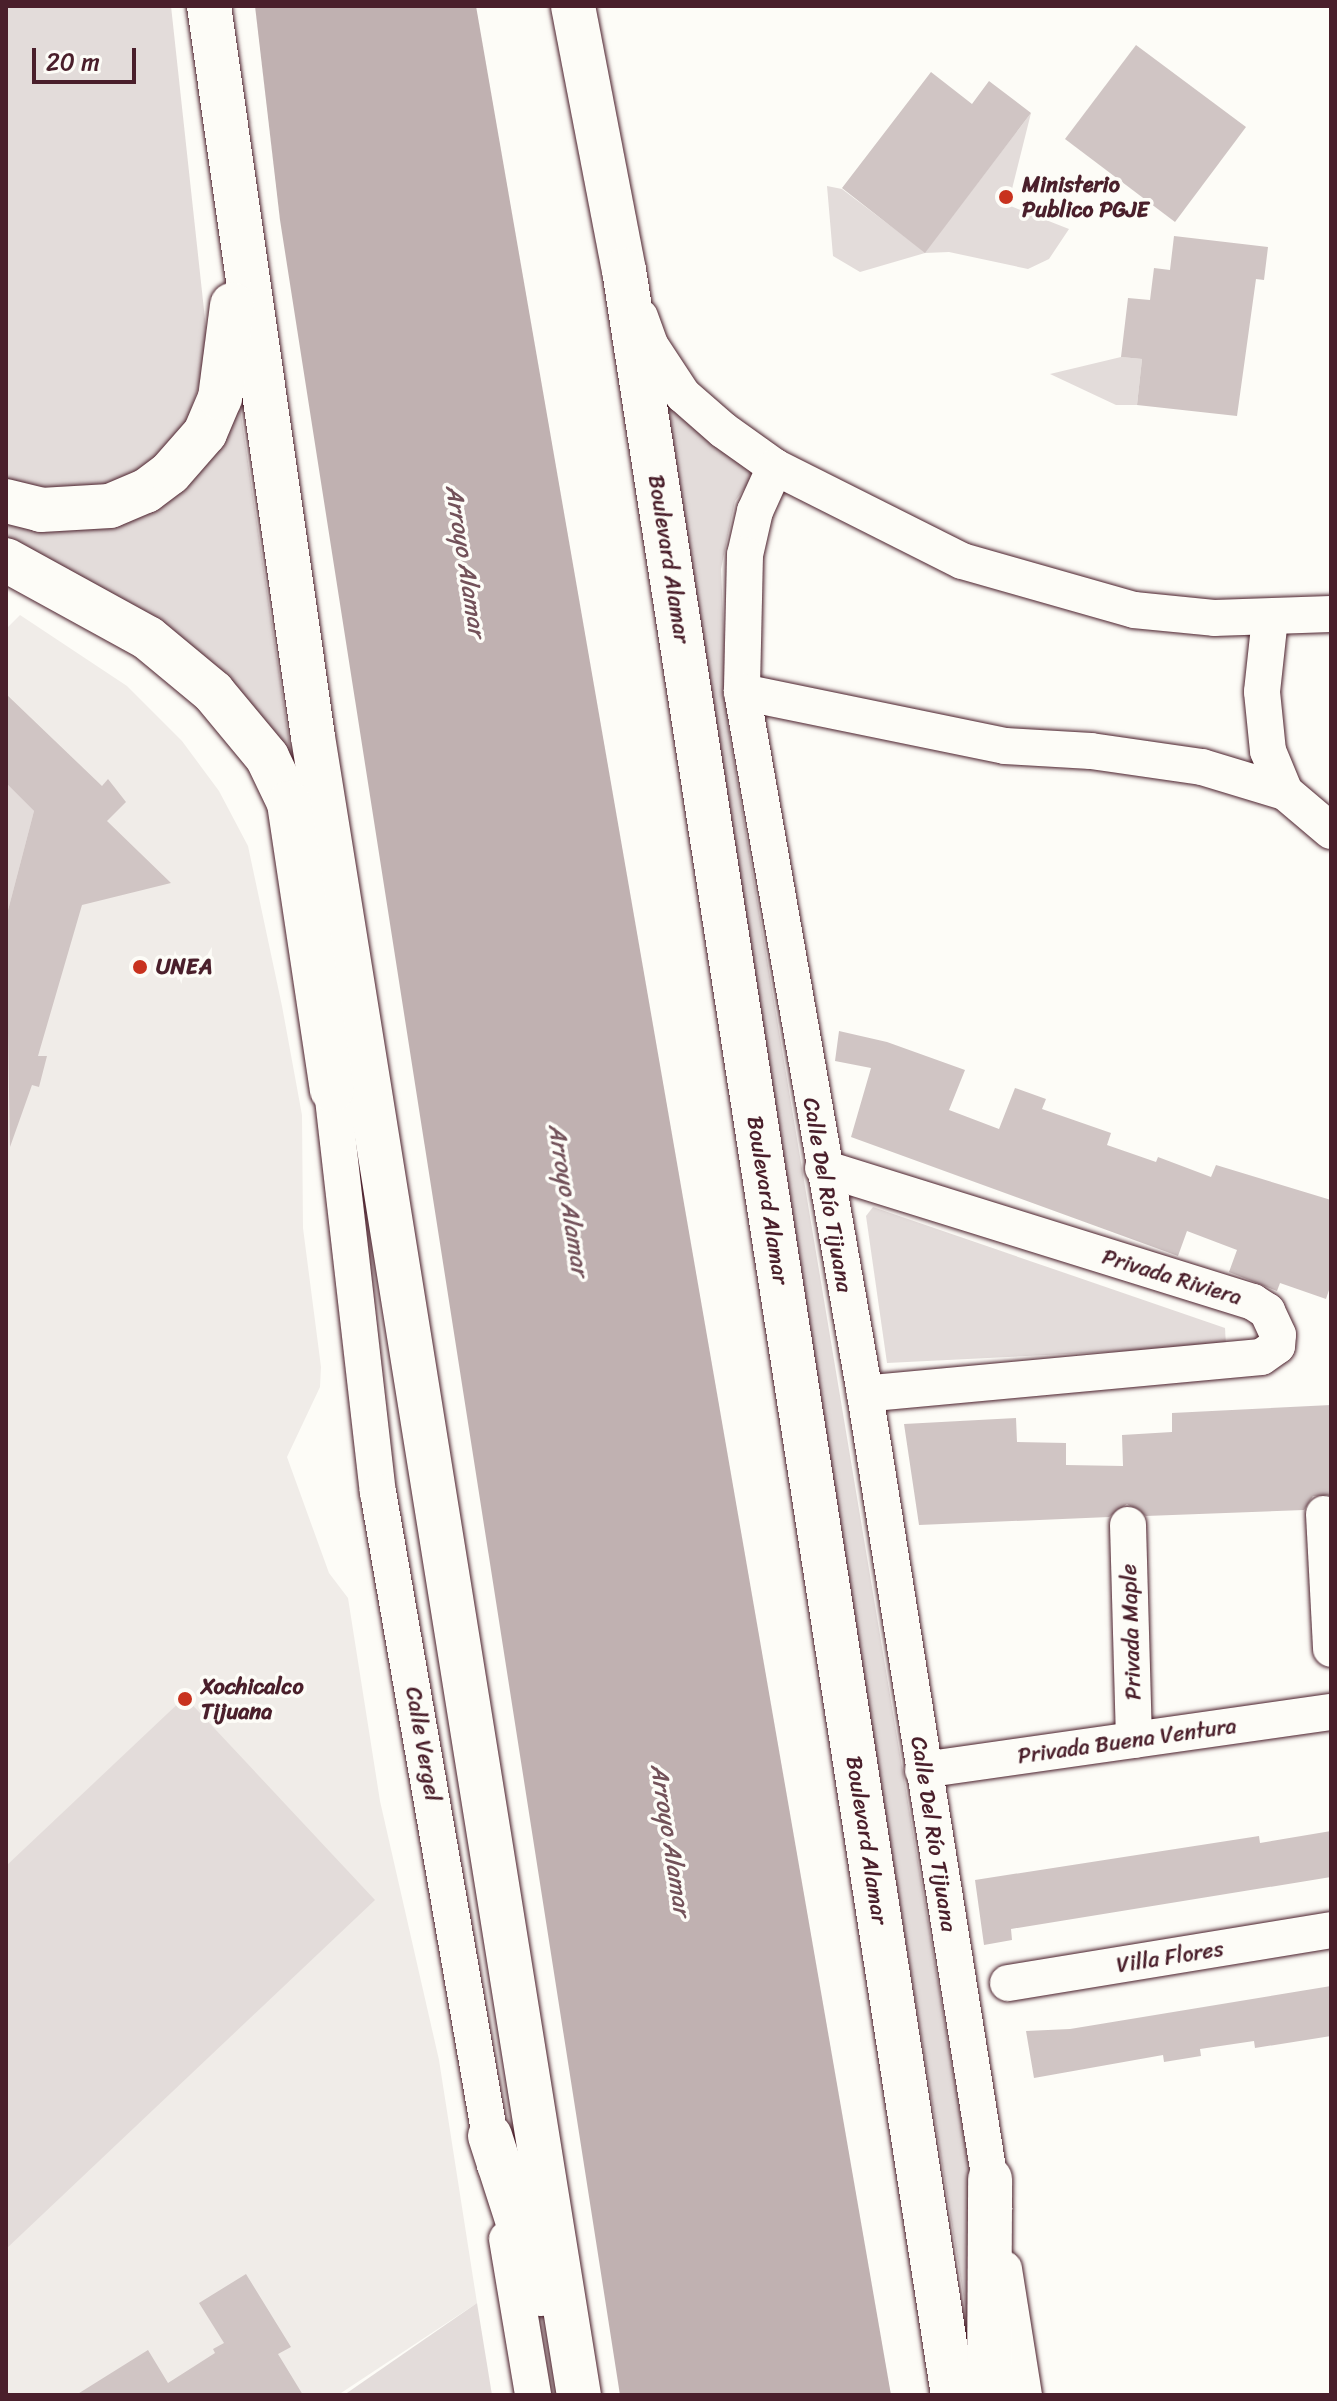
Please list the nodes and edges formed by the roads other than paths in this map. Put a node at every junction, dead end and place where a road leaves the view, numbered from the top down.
1 (209, 6) edge
2 (573, 6) edge
3 (233, 187) junction
4 (624, 270) junction
5 (775, 467) junction
6 (6, 501) edge
7 (6, 560) edge
8 (1331, 614) edge
9 (1270, 618) junction
10 (742, 692) junction
11 (313, 737) junction
12 (1285, 792) junction
13 (1331, 831) edge
14 (332, 1090) junction
15 (823, 1168) junction
16 (865, 1394) junction
17 (1324, 1514) dead end
18 (1128, 1525) dead end
19 (1331, 1649) edge
20 (1331, 1712) edge
21 (1134, 1740) junction
22 (923, 1770) junction
23 (1331, 1930) edge
24 (958, 1991) junction
25 (490, 2136) junction
26 (990, 2179) junction
27 (533, 2395) edge
28 (569, 2395) edge
29 (579, 2395) edge
30 (953, 2395) edge
31 (989, 2395) edge
32 (1024, 2395) edge

1 - 3 highway
2 - 4 highway, Boulevard Alamar
3 - 6 highway
3 - 11 highway
4 - 5 street
4 - 30 highway, Boulevard Alamar
5 - 9 street
5 - 10 street, Calle Del Río Tijuana
7 - 14 highway
8 - 9 street
9 - 12 street
10 - 12 street
10 - 15 street, Calle Del Río Tijuana
11 - 14 highway
11 - 29 highway
12 - 13 street
14 - 25 street, Calle Vergel
15 - 16 street, Calle Del Río Tijuana
15 - 16 street, Privada Riviera
16 - 22 street, Calle Del Río Tijuana
17 - 19 street
18 - 21 street, Privada Maple
20 - 21 street, Privada Buena Ventura
21 - 22 street, Privada Buena Ventura
22 - 24 street, Calle Del Río Tijuana
23 - 24 street, Villa Flores
24 - 26 street, Calle Del Río Tijuana
25 - 27 street, Calle Vergel
25 - 28 highway
26 - 31 highway
26 - 32 street, Calle Del Río Tijuana

